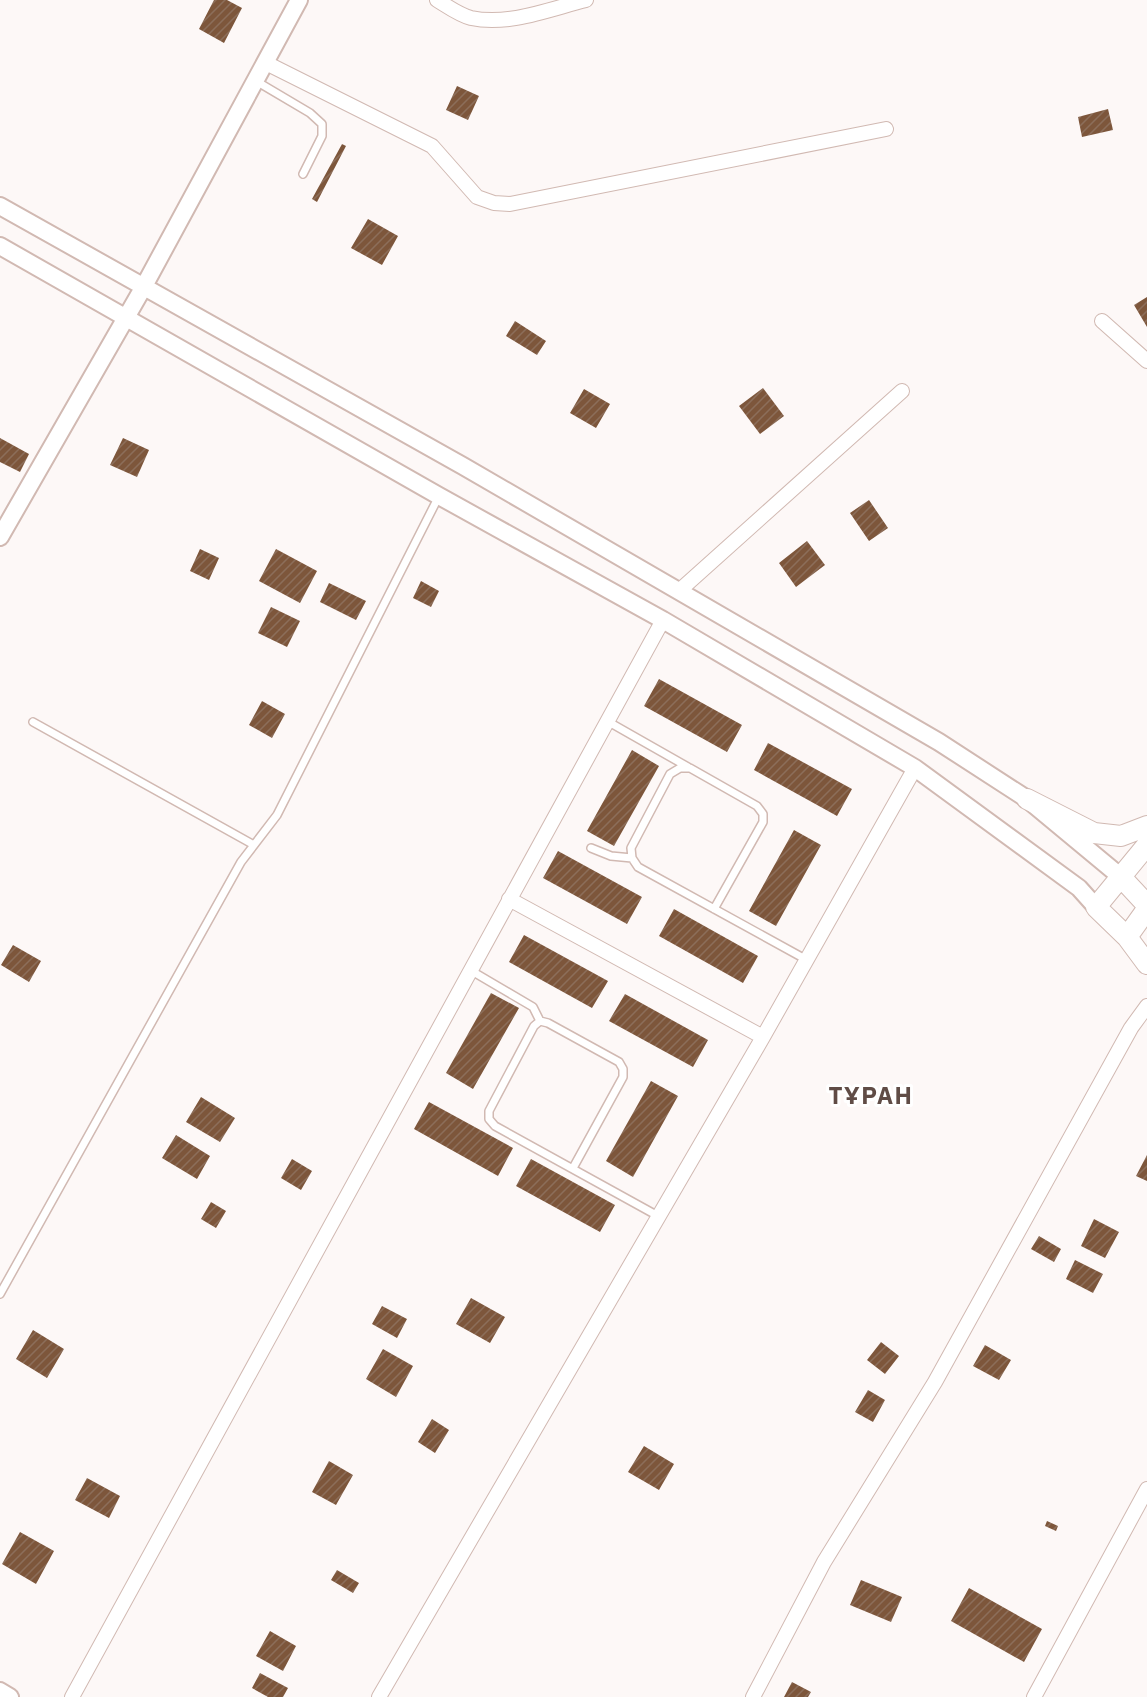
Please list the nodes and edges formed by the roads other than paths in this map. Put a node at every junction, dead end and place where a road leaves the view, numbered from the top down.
1 (298, 0) edge
2 (437, 0) edge
3 (586, 0) edge
4 (266, 63) junction
5 (256, 81) junction
6 (886, 129) dead end
7 (303, 174) dead end
8 (0, 206) edge
9 (0, 246) edge
10 (160, 258) junction
11 (116, 272) junction
12 (143, 288) junction
13 (173, 304) junction
14 (126, 319) junction
15 (1102, 321) dead end
16 (1147, 362) edge
17 (902, 391) dead end
18 (439, 496) junction
19 (0, 537) edge
20 (679, 591) junction
21 (663, 620) junction
22 (607, 721) junction
23 (33, 722) dead end
24 (690, 768) junction
25 (915, 768) junction
26 (1027, 799) junction
27 (1147, 826) edge
28 (254, 845) junction
29 (1147, 845) edge
30 (591, 848) dead end
31 (632, 858) junction
32 (1121, 877) junction
33 (509, 900) junction
34 (1096, 907) junction
35 (1147, 907) edge
36 (714, 909) junction
37 (1127, 937) junction
38 (807, 960) junction
39 (1147, 964) edge
40 (470, 970) junction
41 (1147, 1006) edge
42 (540, 1021) junction
43 (763, 1037) junction
44 (573, 1168) junction
45 (658, 1216) junction
46 (0, 1294) edge
47 (1147, 1489) edge
48 (0, 1691) edge
49 (10, 1697) edge
50 (72, 1697) edge
51 (379, 1697) edge
52 (753, 1697) edge
53 (1034, 1697) edge

1 - 4 street
2 - 3 street
4 - 5 street
4 - 6 street
5 - 7 lane
5 - 10 street
8 - 11 street
9 - 14 street
10 - 11 street
10 - 12 street
10 - 13 street
11 - 12 street
12 - 13 street
12 - 14 street
13 - 20 street
14 - 18 street
14 - 19 street
15 - 16 street
17 - 20 street
18 - 21 street
18 - 28 lane
20 - 26 street
21 - 22 street
21 - 25 street
22 - 24 lane
22 - 33 street
23 - 28 lane
24 - 31 lane
24 - 36 lane
25 - 34 street
25 - 38 street
26 - 27 main road
26 - 32 street
28 - 46 lane
29 - 32 main road
30 - 31 lane
31 - 36 lane
32 - 34 main road
32 - 35 main road
33 - 40 street
33 - 43 street
34 - 37 main road
35 - 37 main road
36 - 38 lane
37 - 39 main road
38 - 43 street
40 - 42 lane
40 - 50 street
41 - 52 street
42 - 44 lane
42 - 44 lane
43 - 45 street
44 - 45 lane
45 - 51 street
47 - 53 street
48 - 49 street

